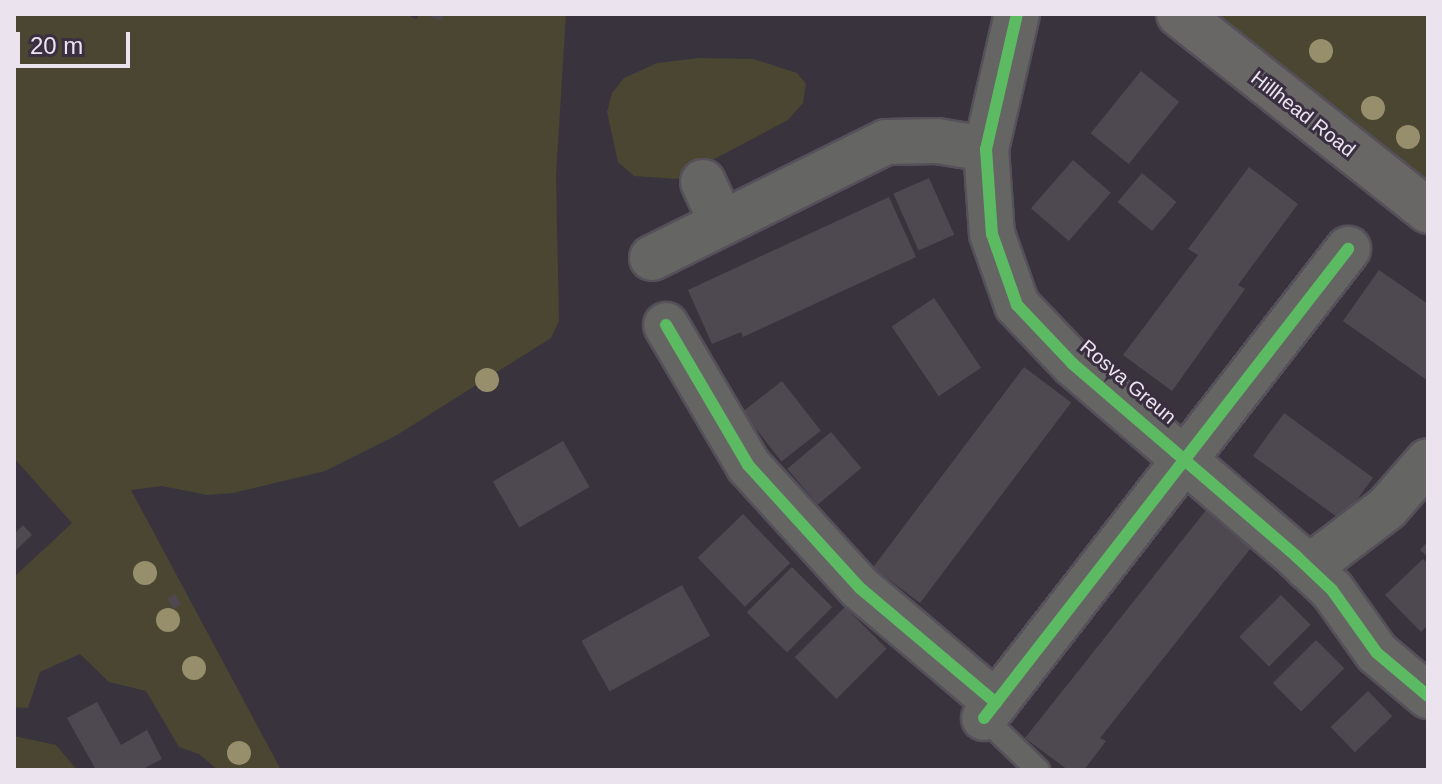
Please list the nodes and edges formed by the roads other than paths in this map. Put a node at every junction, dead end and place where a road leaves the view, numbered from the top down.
1 (1017, 14) edge
2 (1186, 16) edge
3 (986, 149) junction
4 (703, 182) dead end
5 (1428, 211) edge
6 (722, 223) junction
7 (1348, 249) dead end
8 (652, 258) dead end
9 (666, 325) dead end
10 (1186, 457) junction
11 (1428, 461) edge
12 (1308, 568) junction
13 (1428, 696) edge
14 (990, 710) junction
15 (1038, 770) edge

1 - 3 street, Rosva Greun
2 - 5 street, Hillhead Road
3 - 6 street
3 - 10 street, Rosva Greun
4 - 6 street
6 - 8 street
7 - 10 street
9 - 14 street
10 - 12 street, Rosva Greun
10 - 14 street
11 - 12 street
12 - 13 street, Rosva Greun
14 - 15 lane

